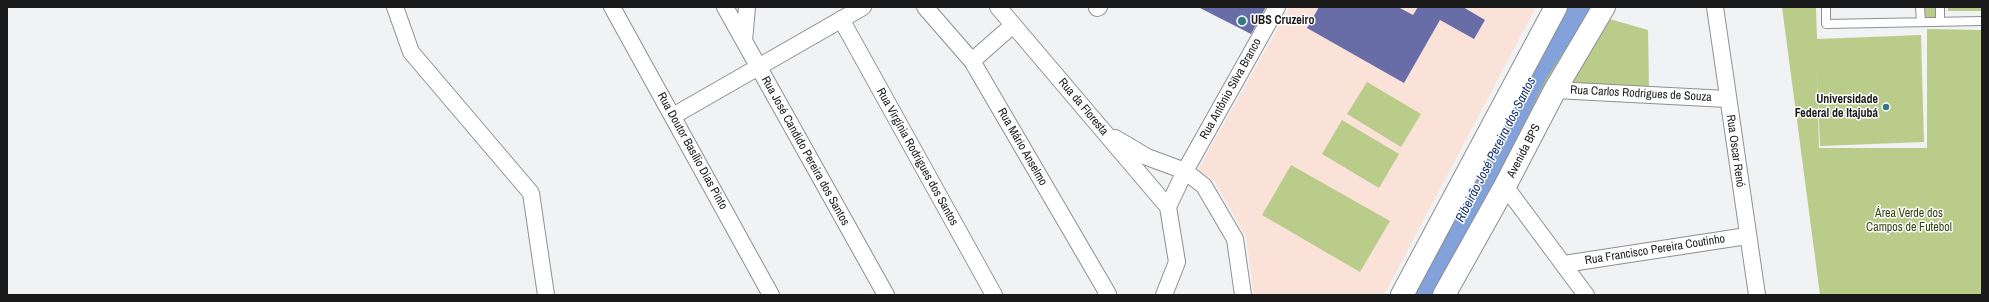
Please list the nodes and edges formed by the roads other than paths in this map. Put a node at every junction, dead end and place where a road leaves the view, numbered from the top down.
1 (395, 7) edge
2 (612, 7) edge
3 (726, 7) edge
4 (747, 7) edge
5 (863, 7) edge
6 (925, 7) edge
7 (998, 7) edge
8 (1277, 7) edge
9 (1556, 7) edge
10 (1604, 7) edge
11 (1715, 7) edge
12 (1826, 7) edge
13 (1920, 7) edge
14 (1940, 7) edge
15 (841, 19) junction
16 (1982, 21) edge
17 (1921, 22) junction
18 (1940, 22) junction
19 (1013, 25) junction
20 (744, 40) junction
21 (972, 61) junction
22 (759, 68) junction
23 (1555, 90) junction
24 (1727, 99) junction
25 (673, 116) junction
26 (1105, 133) junction
27 (1185, 171) junction
28 (1506, 186) junction
29 (1168, 207) junction
30 (1747, 236) junction
31 (1564, 264) junction
32 (1107, 294) edge
33 (546, 295) edge
34 (772, 295) edge
35 (886, 295) edge
36 (994, 295) edge
37 (1164, 295) edge
38 (1242, 295) edge
39 (1402, 295) edge
40 (1444, 295) edge
41 (1586, 295) edge
42 (1757, 295) edge

1 - 33 street
2 - 25 street, Rua Doutor Basílio Dias Pinto
3 - 20 street, Rua José Candido Pereira dos Santos
4 - 20 street
5 - 15 street
6 - 21 street, Rua Mário Anselmo
7 - 19 street, Rua da Floresta
8 - 27 street, Rua Antônio Silva Branco
9 - 39 main road
10 - 23 main road, Avenida BPS
11 - 24 street, Rua Oscar Renó
12 - 17 lane
13 - 17 lane
14 - 18 lane
15 - 22 street
15 - 36 street, Rua Virgínia Rodrigues dos Santos
16 - 18 lane
17 - 18 lane
19 - 21 street
19 - 26 street, Rua da Floresta
20 - 22 street, Rua José Candido Pereira dos Santos
21 - 32 street, Rua Mário Anselmo
22 - 25 street
22 - 35 street, Rua José Candido Pereira dos Santos
23 - 24 street, Rua Carlos Rodrigues de Souza
23 - 28 main road, Avenida BPS
24 - 30 street, Rua Oscar Renó
25 - 34 street, Rua Doutor Basílio Dias Pinto
26 - 27 street
26 - 29 street, Rua da Floresta
27 - 29 street
27 - 38 street
28 - 31 street
28 - 40 main road, Avenida BPS
29 - 37 street
30 - 31 street, Rua Francisco Pereira Coutinho
30 - 42 street, Rua Oscar Renó
31 - 41 street

